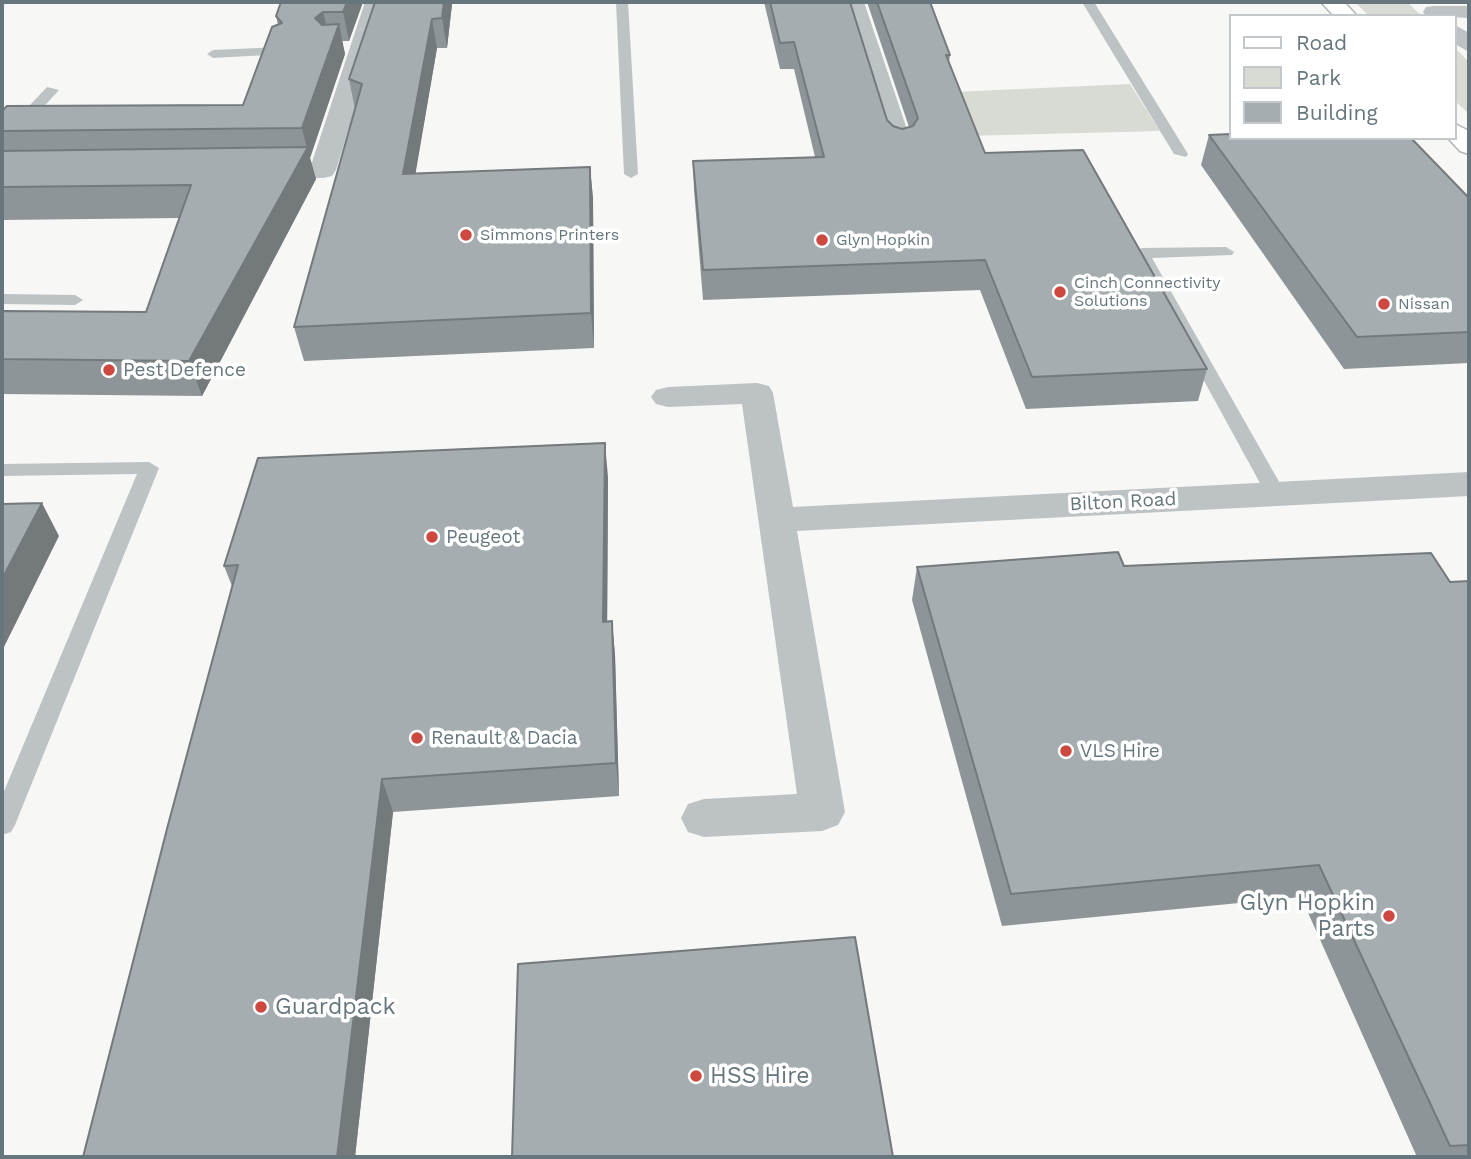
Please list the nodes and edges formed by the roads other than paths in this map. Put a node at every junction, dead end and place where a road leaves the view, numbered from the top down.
1 (376, 2) edge
2 (622, 2) edge
3 (853, 2) edge
4 (1088, 2) edge
5 (1433, 10) edge
6 (1469, 12) edge
7 (281, 51) edge
8 (213, 54) dead end
9 (52, 90) dead end
10 (1457, 133) edge
11 (9, 137) edge
12 (1469, 146) edge
13 (900, 147) edge
14 (1181, 154) dead end
15 (242, 171) edge
16 (631, 174) dead end
17 (1226, 251) dead end
18 (2, 299) edge
19 (75, 300) dead end
20 (668, 397) dead end
21 (2, 470) edge
22 (1469, 484) edge
23 (1276, 494) junction
24 (778, 520) junction
25 (704, 818) dead end
26 (2, 825) edge

1 - 15 street
2 - 16 lane
3 - 13 street
4 - 14 lane
5 - 6 street
7 - 8 lane
9 - 11 lane
10 - 12 main road
17 - 23 lane
18 - 19 lane
20 - 24 street
21 - 26 lane
22 - 23 street, Bilton Road
23 - 24 street, Bilton Road
24 - 25 street

